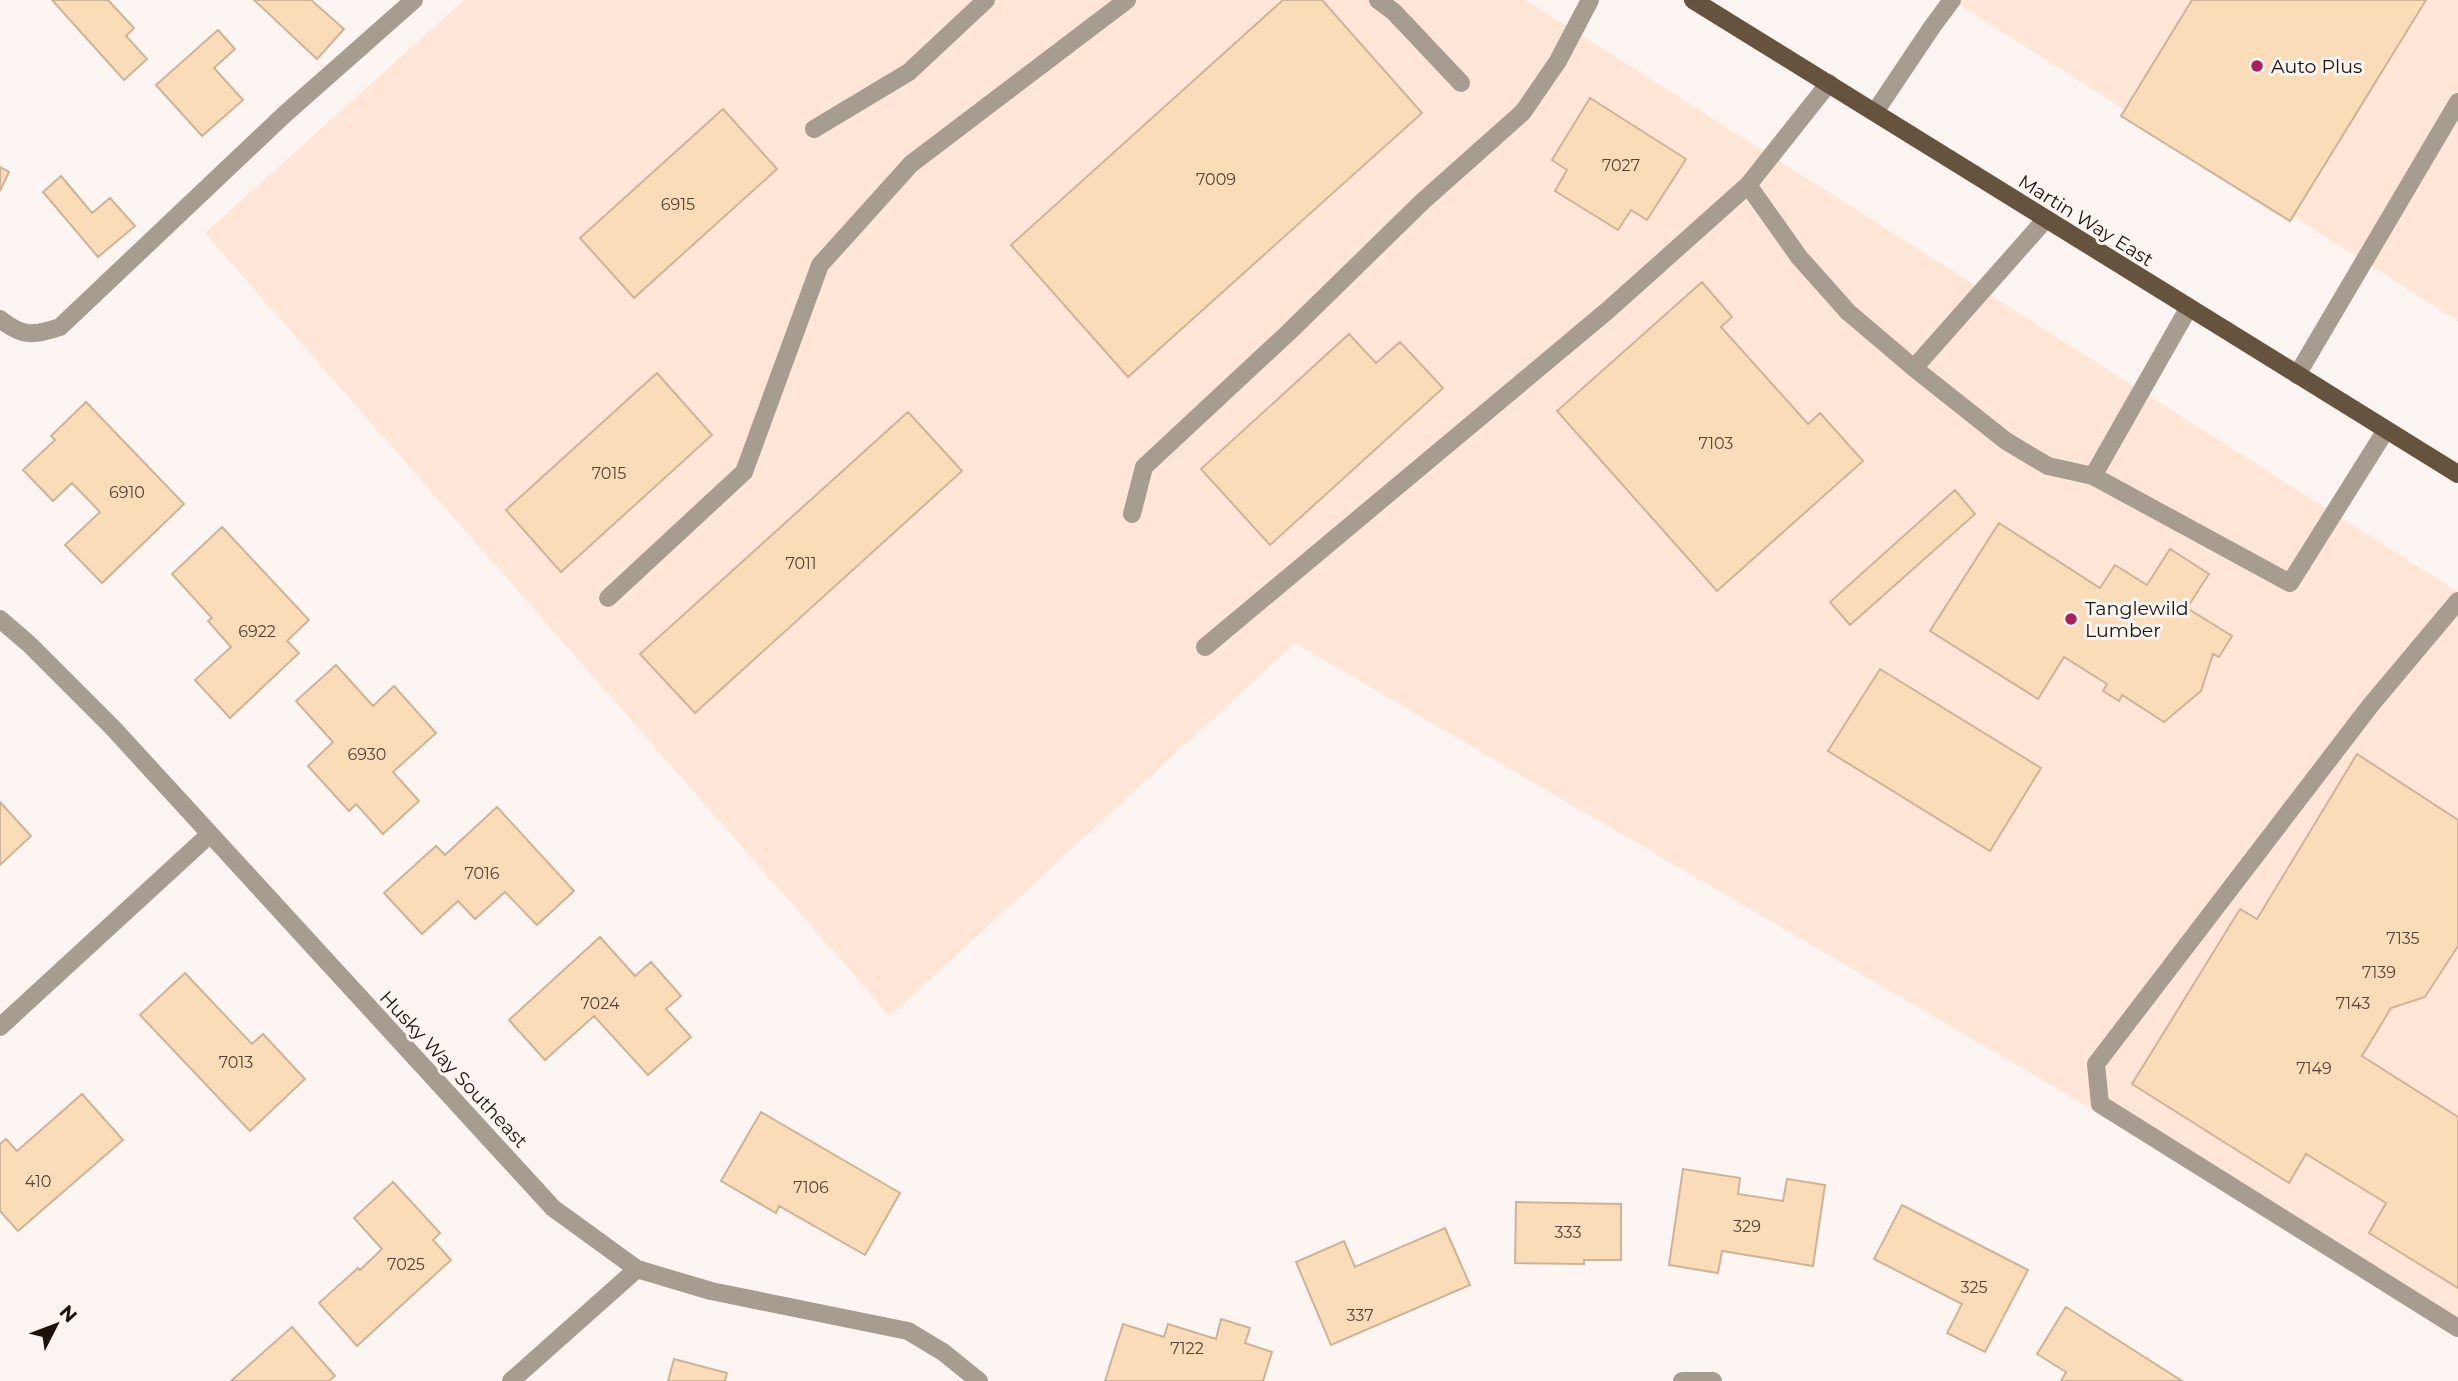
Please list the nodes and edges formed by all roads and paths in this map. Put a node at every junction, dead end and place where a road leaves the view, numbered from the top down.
1 (414, 0) edge
2 (986, 0) edge
3 (1127, 0) edge
4 (1378, 0) edge
5 (1590, 0) edge
6 (1702, 2) edge
7 (1946, 2) edge
8 (1461, 83) dead end
9 (1829, 83) junction
10 (2458, 102) edge
11 (1875, 112) junction
12 (814, 129) dead end
13 (1748, 185) junction
14 (2045, 220) junction
15 (2188, 309) junction
16 (0, 319) edge
17 (1914, 368) junction
18 (2297, 375) junction
19 (2386, 430) junction
20 (2458, 474) edge
21 (2092, 476) junction
22 (1132, 514) dead end
23 (608, 598) dead end
24 (2458, 601) edge
25 (0, 619) edge
26 (1205, 647) dead end
27 (209, 835) junction
28 (0, 1027) edge
29 (636, 1269) junction
30 (2458, 1328) edge
31 (511, 1381) edge
32 (979, 1381) edge
33 (1682, 1381) edge
34 (1713, 1381) edge

1 - 16 street
2 - 12 street
3 - 23 street
4 - 8 street
5 - 22 street
6 - 9 main road, Martin Way East
7 - 11 street
9 - 11 main road, Martin Way East
9 - 13 street
10 - 18 street
11 - 14 main road, Martin Way East
13 - 17 street
13 - 26 street
14 - 15 main road, Martin Way East
14 - 17 street
15 - 18 main road, Martin Way East
15 - 21 street
17 - 21 street
18 - 19 main road, Martin Way East
19 - 20 main road, Martin Way East
19 - 21 street
24 - 30 street
25 - 27 street, Husky Way Southeast
27 - 28 street
27 - 29 street, Husky Way Southeast
29 - 31 street
29 - 32 street, Husky Way Southeast
33 - 34 street

